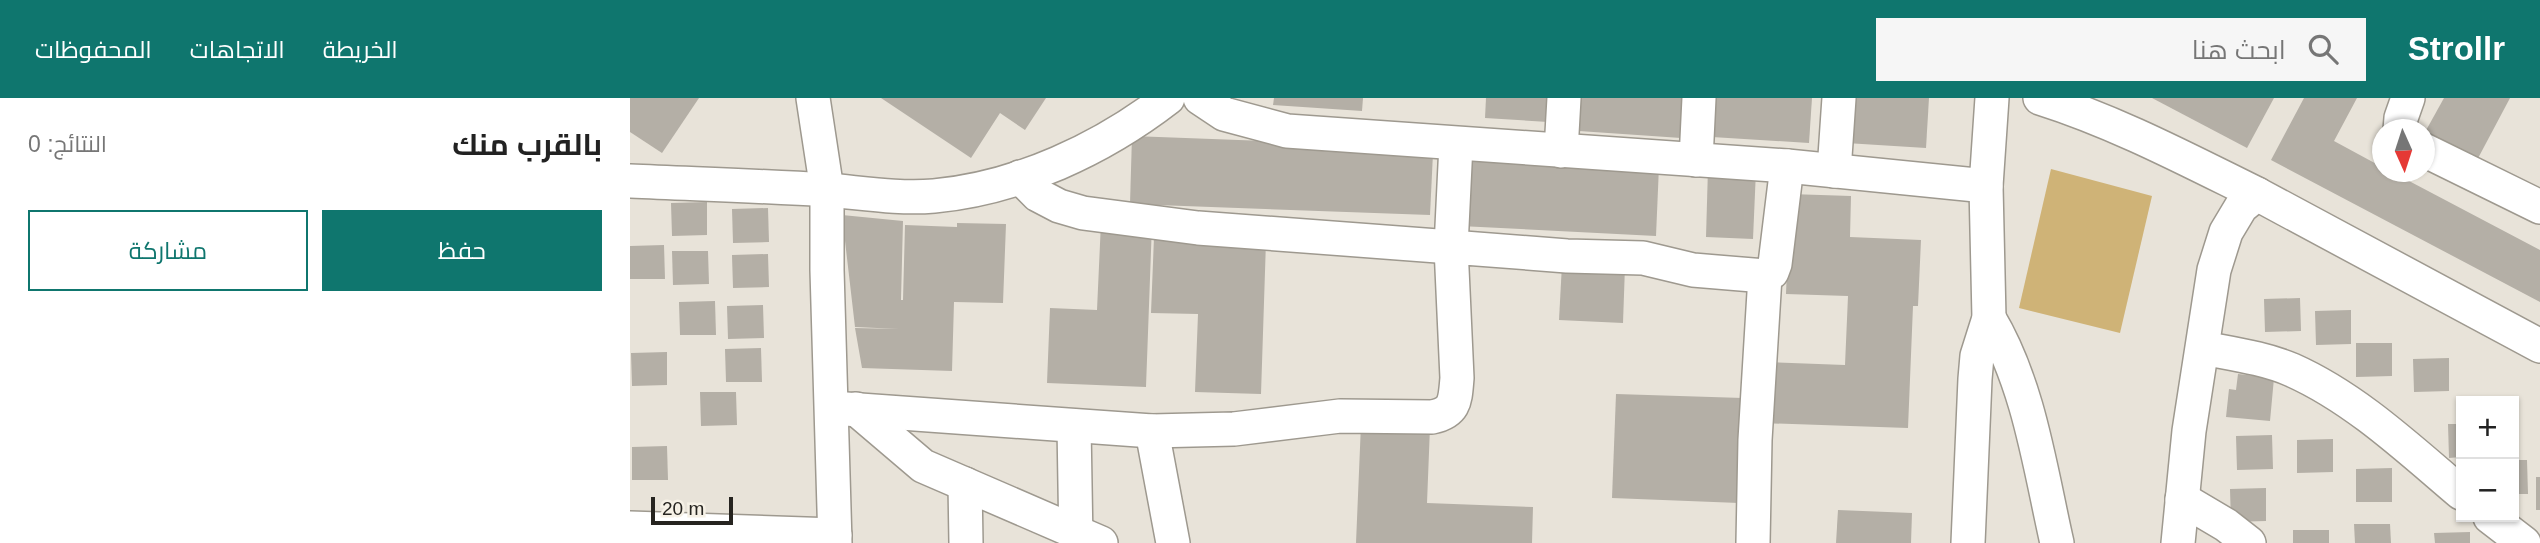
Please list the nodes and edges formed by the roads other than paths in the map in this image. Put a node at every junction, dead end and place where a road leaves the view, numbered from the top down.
1 (813, 98) edge
2 (1168, 98) edge
3 (1200, 98) edge
4 (1564, 98) edge
5 (1699, 98) edge
6 (1839, 98) edge
7 (1992, 98) edge
8 (2040, 98) edge
9 (2408, 98) edge
10 (2401, 119) edge
11 (1457, 145) junction
12 (1561, 151) junction
13 (2435, 155) edge
14 (1696, 160) junction
15 (1787, 166) junction
16 (1834, 171) junction
17 (1020, 177) junction
18 (630, 181) edge
19 (1986, 186) junction
20 (827, 190) junction
21 (2257, 194) junction
22 (2540, 207) edge
23 (1451, 247) junction
24 (1765, 276) junction
25 (1989, 318) junction
26 (2540, 346) edge
27 (2203, 348) junction
28 (844, 409) junction
29 (1074, 426) junction
30 (1152, 431) junction
31 (965, 484) junction
32 (2456, 489) edge
33 (2182, 499) junction
34 (2497, 522) edge
35 (630, 528) edge
36 (835, 539) edge
37 (1085, 539) edge
38 (966, 543) edge
39 (1173, 543) edge
40 (1753, 543) edge
41 (1968, 543) edge
42 (2057, 543) edge
43 (2178, 543) edge
44 (2249, 543) edge
45 (2525, 543) edge

1 - 20 street
2 - 17 street
3 - 11 street
4 - 12 street
5 - 14 street
6 - 16 street
7 - 19 street
8 - 21 street
9 - 10 street
11 - 12 street
11 - 23 street
12 - 14 street
13 - 22 street
14 - 15 street
15 - 16 street
15 - 24 street
16 - 19 street
17 - 20 street
17 - 23 street
18 - 20 street
19 - 25 street
20 - 28 street
21 - 26 street
21 - 27 street
23 - 24 street
23 - 30 street
24 - 40 street
25 - 41 street
25 - 42 street
27 - 32 street
27 - 33 street
28 - 29 street
28 - 31 street
28 - 36 street
29 - 30 street
29 - 37 street
30 - 39 street
31 - 37 street
31 - 38 street
33 - 43 street
33 - 44 street
34 - 45 street
35 - 36 street

